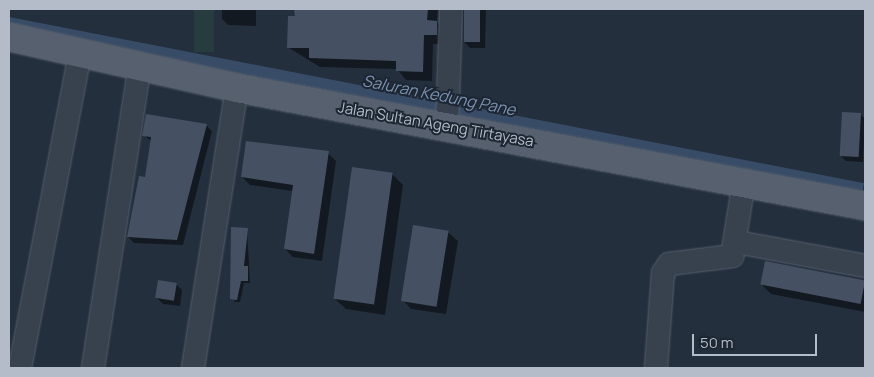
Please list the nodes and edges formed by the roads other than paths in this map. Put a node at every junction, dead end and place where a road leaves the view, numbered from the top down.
1 (450, 9) edge
2 (9, 37) edge
3 (80, 52) junction
4 (140, 65) junction
5 (237, 88) junction
6 (447, 123) junction
7 (744, 182) junction
8 (865, 206) edge
9 (736, 242) junction
10 (865, 266) edge
11 (20, 368) edge
12 (93, 368) edge
13 (193, 368) edge
14 (656, 368) edge

1 - 6 street
2 - 3 main road, Jalan Sultan Ageng Tirtayasa
3 - 4 main road, Jalan Sultan Ageng Tirtayasa
3 - 11 street
4 - 5 main road, Jalan Sultan Ageng Tirtayasa
4 - 12 street
5 - 6 main road, Jalan Sultan Ageng Tirtayasa
5 - 13 street
6 - 7 main road, Jalan Sultan Ageng Tirtayasa
7 - 8 main road, Jalan Sultan Ageng Tirtayasa
7 - 9 street
9 - 10 street
9 - 14 street

